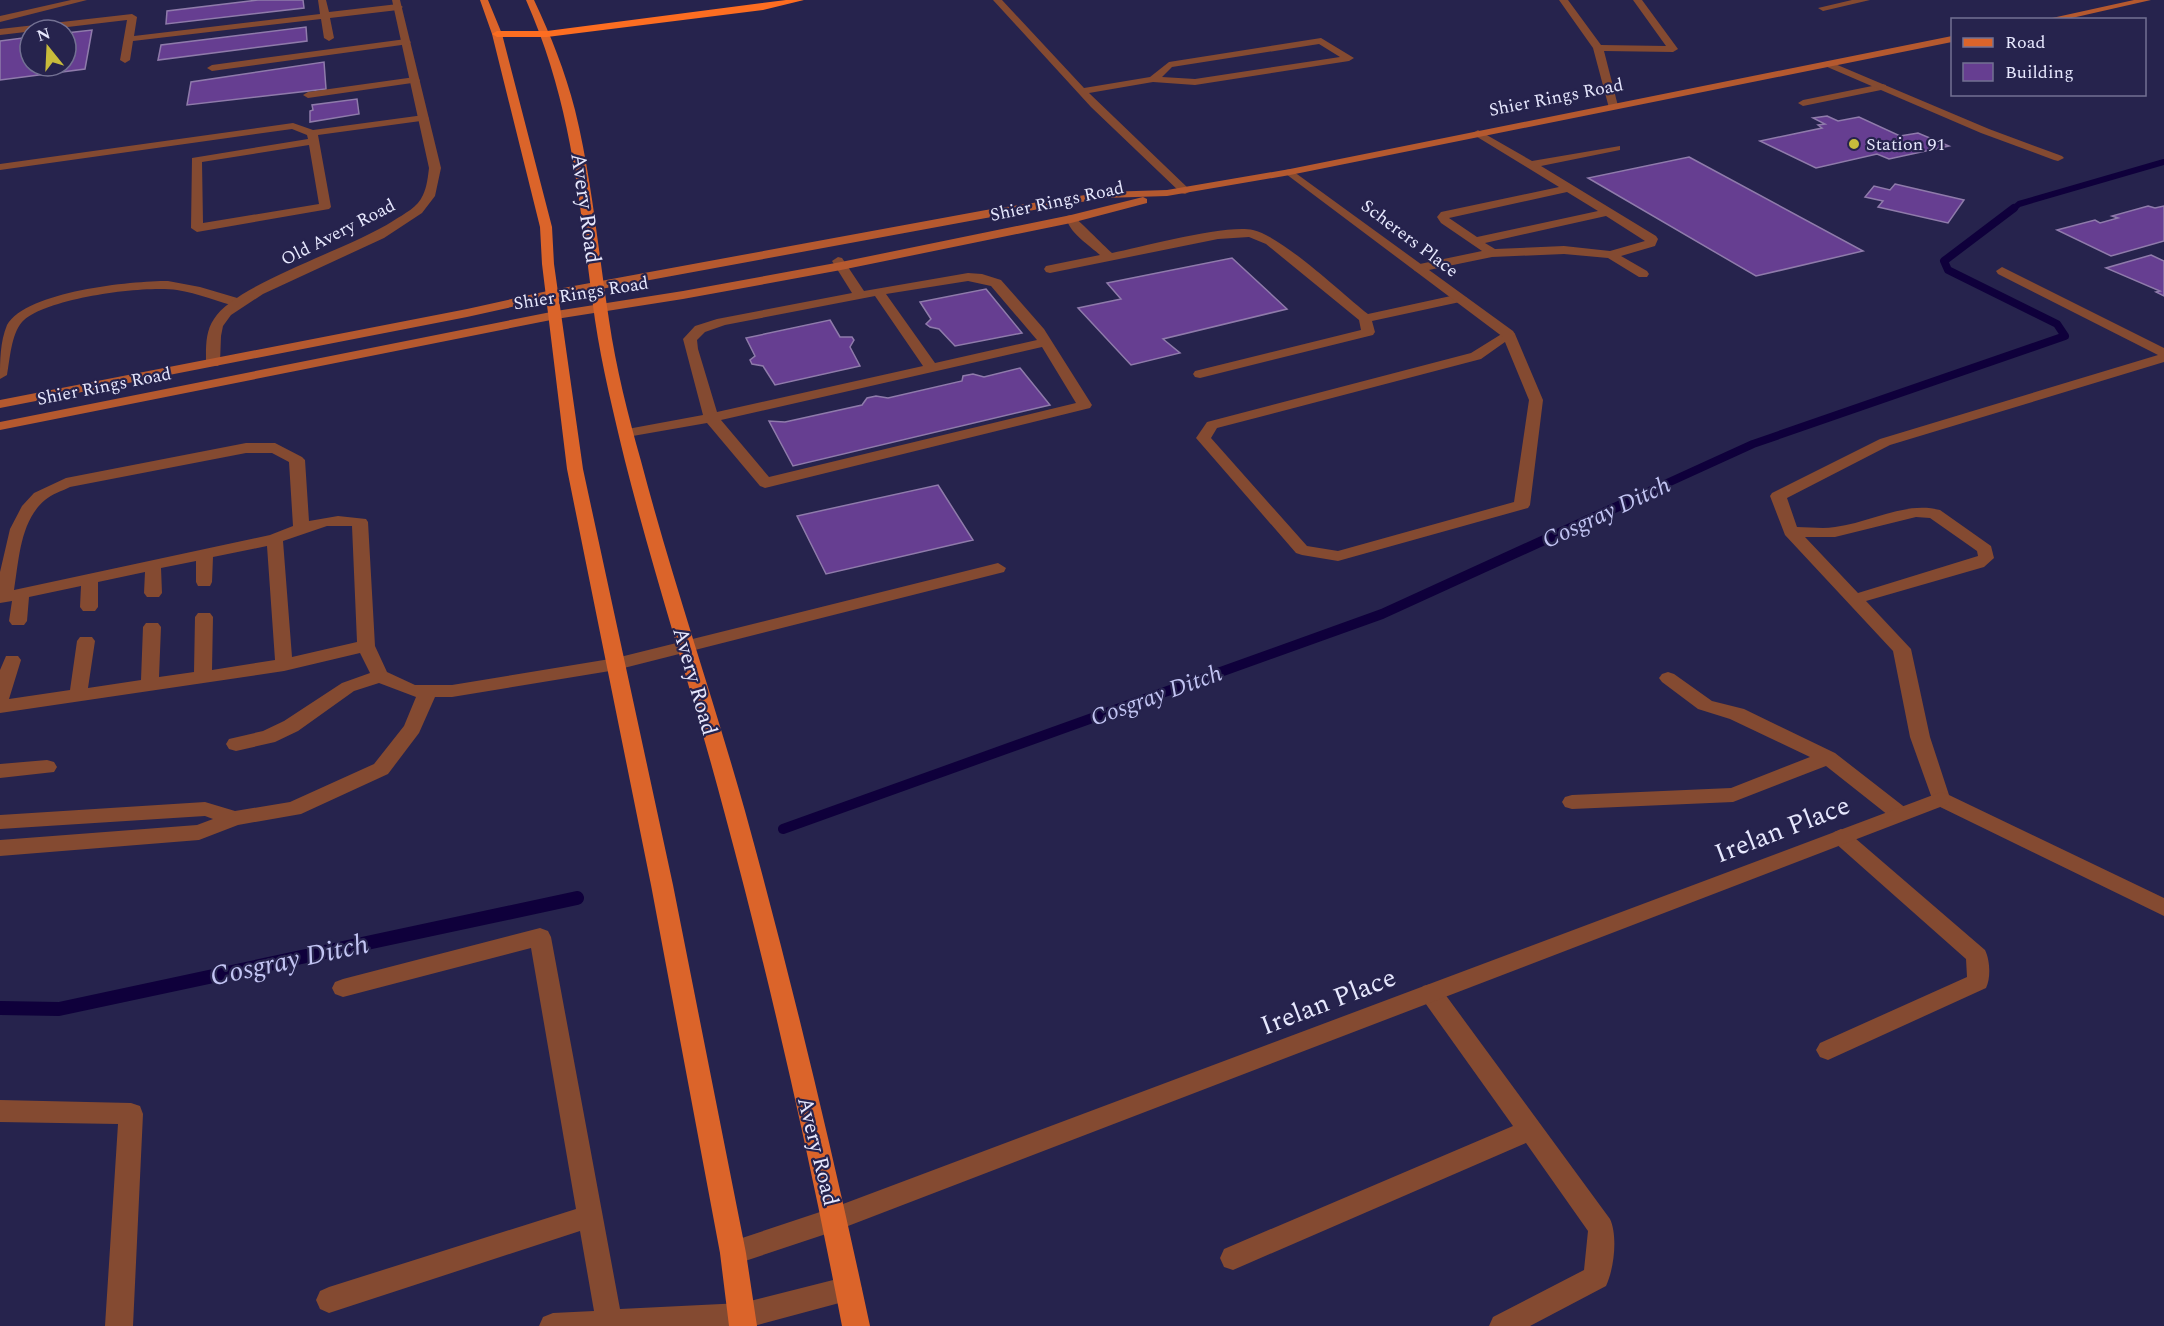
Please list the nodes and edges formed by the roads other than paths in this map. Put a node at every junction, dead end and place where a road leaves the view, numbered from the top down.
1 (65, 0) edge
2 (82, 0) edge
3 (322, 0) edge
4 (484, 0) edge
5 (530, 0) edge
6 (752, 0) edge
7 (800, 0) edge
8 (997, 0) edge
9 (1563, 0) edge
10 (1637, 0) edge
11 (1866, 0) edge
12 (2147, 0) edge
13 (397, 3) edge
14 (11, 5) dead end
15 (1823, 8) dead end
16 (324, 16) junction
17 (2058, 18) edge
18 (0, 19) edge
19 (545, 29) junction
20 (0, 32) edge
21 (497, 34) junction
22 (328, 38) dead end
23 (129, 39) junction
24 (1951, 39) edge
25 (406, 42) junction
26 (1598, 48) junction
27 (125, 60) dead end
28 (1828, 64) junction
29 (212, 68) dead end
30 (1153, 79) junction
31 (415, 80) junction
32 (1882, 87) junction
33 (1082, 91) junction
34 (308, 94) dead end
35 (1803, 103) dead end
36 (1613, 106) junction
37 (424, 118) junction
38 (1478, 133) junction
39 (313, 137) junction
40 (1616, 148) dead end
41 (2058, 158) dead end
42 (1530, 165) junction
43 (0, 167) edge
44 (1290, 171) junction
45 (1569, 188) junction
46 (1185, 191) junction
47 (1167, 194) junction
48 (1025, 208) junction
49 (1608, 212) junction
50 (1071, 219) junction
51 (1476, 241) junction
52 (1492, 253) junction
53 (1611, 255) junction
54 (1109, 257) junction
55 (840, 263) junction
56 (1419, 268) junction
57 (1050, 269) dead end
58 (2002, 271) dead end
59 (1643, 274) dead end
60 (598, 285) junction
61 (878, 292) junction
62 (552, 294) junction
63 (860, 295) junction
64 (1460, 298) junction
65 (239, 303) junction
66 (600, 306) junction
67 (556, 315) junction
68 (1365, 320) junction
69 (1508, 334) junction
70 (1046, 342) junction
71 (2164, 353) edge
72 (2164, 358) edge
73 (213, 363) junction
74 (931, 367) junction
75 (1200, 374) dead end
76 (0, 375) edge
77 (0, 404) edge
78 (711, 418) junction
79 (0, 426) edge
80 (627, 433) junction
81 (301, 527) junction
82 (1791, 532) junction
83 (275, 540) junction
84 (205, 555) junction
85 (153, 566) junction
86 (998, 568) dead end
87 (90, 579) junction
88 (204, 582) dead end
89 (153, 593) dead end
90 (21, 594) junction
91 (2, 598) edge
92 (1855, 599) junction
93 (89, 608) dead end
94 (204, 617) dead end
95 (18, 621) dead end
96 (152, 627) dead end
97 (86, 642) dead end
98 (366, 646) junction
99 (687, 647) junction
100 (12, 660) dead end
101 (616, 664) junction
102 (284, 665) junction
103 (380, 676) junction
104 (203, 677) junction
105 (1668, 678) dead end
106 (150, 685) junction
107 (428, 691) junction
108 (78, 696) junction
109 (0, 700) edge
110 (0, 707) edge
111 (236, 744) dead end
112 (1828, 758) junction
113 (47, 767) dead end
114 (0, 771) edge
115 (1941, 799) junction
116 (1572, 802) dead end
117 (1900, 814) junction
118 (235, 818) junction
119 (0, 822) edge
120 (1841, 837) junction
121 (0, 848) edge
122 (2163, 906) edge
123 (343, 987) dead end
124 (1431, 993) junction
125 (1828, 1050) dead end
126 (0, 1111) edge
127 (1530, 1130) junction
128 (590, 1216) junction
129 (835, 1218) junction
130 (733, 1253) junction
131 (1233, 1258) dead end
132 (849, 1289) junction
133 (329, 1300) dead end
134 (743, 1321) edge
135 (609, 1322) junction
136 (119, 1326) edge
137 (553, 1326) edge
138 (856, 1326) edge
139 (1503, 1326) edge

1 - 14 street
2 - 18 street
3 - 16 street
4 - 21 main road, Avery Road
5 - 19 main road, Avery Road
6 - 19 highway
7 - 19 highway
8 - 33 street
9 - 26 street
10 - 26 street
11 - 15 street
12 - 17 main road
13 - 16 street
13 - 25 street, Old Avery Road
16 - 22 street
16 - 23 street
19 - 21 highway
19 - 60 main road, Avery Road
20 - 23 street
21 - 62 main road, Avery Road
23 - 27 street
24 - 28 main road, Shier Rings Road
25 - 29 street
25 - 31 street, Old Avery Road
26 - 36 street
28 - 32 street
28 - 36 main road, Shier Rings Road
30 - 30 street
30 - 33 street
31 - 34 street
31 - 37 street, Old Avery Road
32 - 35 street
32 - 41 street
33 - 46 street
36 - 38 main road, Shier Rings Road
37 - 39 street
37 - 65 street, Old Avery Road
38 - 42 street
38 - 44 main road, Shier Rings Road
39 - 39 street
39 - 43 street
40 - 42 street
42 - 45 street
44 - 46 main road, Shier Rings Road
44 - 56 street, Scherers Place
45 - 49 street
45 - 51 street
46 - 47 main road, Shier Rings Road
47 - 48 main road, Shier Rings Road
47 - 50 main road, Shier Rings Road
48 - 55 main road
48 - 60 main road, Shier Rings Road
49 - 51 street
49 - 53 street
50 - 54 street
50 - 55 main road, Shier Rings Road
51 - 52 street
52 - 53 street
52 - 56 street
53 - 59 street
54 - 57 street
54 - 68 street
55 - 63 street
55 - 66 main road, Shier Rings Road
56 - 64 street, Scherers Place
58 - 71 street
60 - 62 main road, Shier Rings Road
60 - 66 main road, Avery Road
61 - 63 street
61 - 70 street
61 - 74 street
62 - 67 main road, Avery Road
62 - 73 main road, Shier Rings Road
63 - 78 street
64 - 68 street
64 - 69 street, Scherers Place
65 - 73 street, Old Avery Road
65 - 76 street
66 - 67 main road, Shier Rings Road
66 - 80 main road, Avery Road
67 - 79 main road, Shier Rings Road
67 - 101 main road, Avery Road
68 - 75 street
69 - 69 street
70 - 74 street
70 - 78 street
72 - 82 street
73 - 77 main road, Shier Rings Road
74 - 78 street
78 - 80 street
80 - 99 main road, Avery Road
81 - 83 street
81 - 91 street
81 - 98 street
82 - 92 street
82 - 92 street
83 - 84 street
83 - 102 street
84 - 85 street
84 - 88 street
85 - 87 street
85 - 89 street
86 - 99 street
87 - 90 street
87 - 93 street
90 - 91 street
90 - 95 street
92 - 115 street
94 - 104 street
96 - 106 street
97 - 108 street
98 - 102 street
98 - 103 street
99 - 101 street
99 - 129 main road, Avery Road
100 - 109 street
101 - 107 street
101 - 130 main road, Avery Road
102 - 104 street
103 - 107 street
103 - 111 street
104 - 106 street
105 - 112 street
106 - 108 street
107 - 118 street
108 - 110 street
112 - 116 street
112 - 117 street
113 - 114 street
115 - 117 street, Irelan Place
115 - 122 street
117 - 120 street, Irelan Place
118 - 119 street
118 - 121 street
120 - 124 street, Irelan Place
120 - 125 street
123 - 128 street
124 - 127 street
124 - 129 street, Irelan Place
126 - 136 street
127 - 131 street
127 - 139 street
128 - 133 street
128 - 135 street
129 - 130 street, Irelan Place
129 - 132 main road, Avery Road
130 - 134 main road, Avery Road
132 - 134 street
132 - 138 main road, Avery Road
134 - 135 street
135 - 137 street

